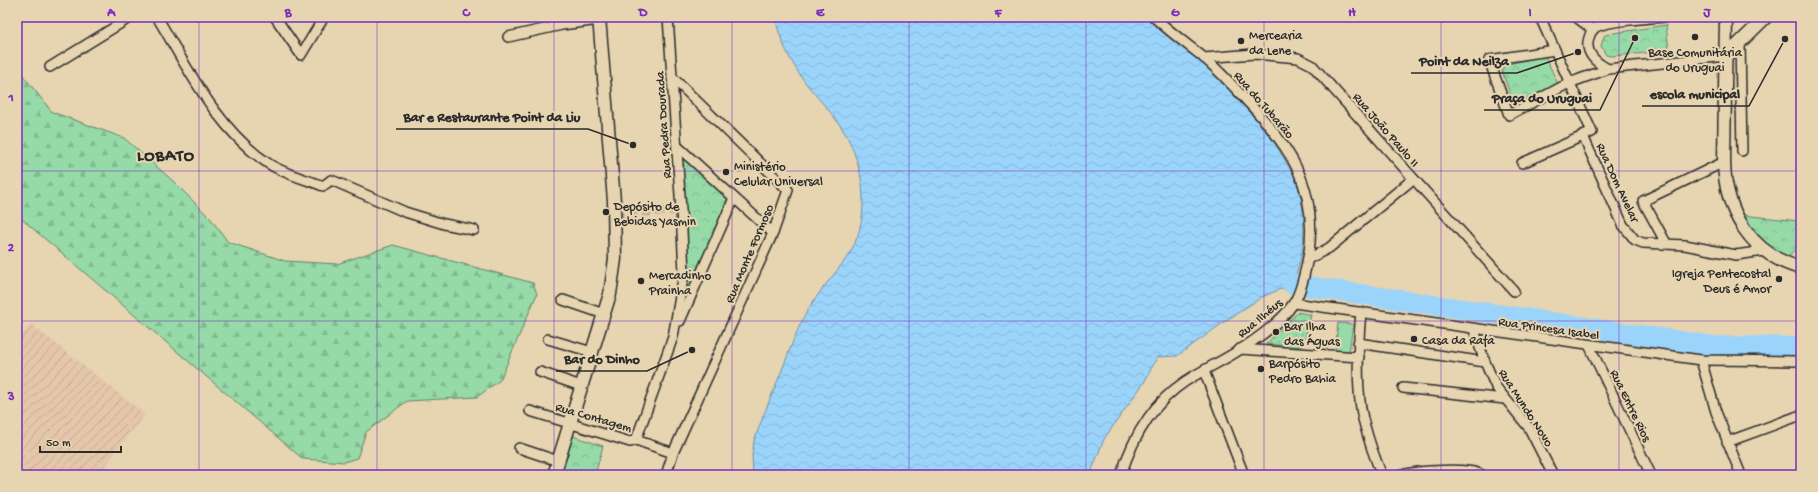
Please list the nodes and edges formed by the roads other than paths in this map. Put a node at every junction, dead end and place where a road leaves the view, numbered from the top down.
1 (130, 17) edge
2 (158, 17) edge
3 (275, 17) edge
4 (324, 17) edge
5 (668, 17) edge
6 (1154, 17) edge
7 (1576, 17) edge
8 (1664, 17) edge
9 (1726, 17) edge
10 (1766, 17) edge
11 (599, 18) edge
12 (1541, 18) edge
13 (1593, 30) junction
14 (508, 37) dead end
15 (1740, 43) junction
16 (1555, 50) junction
17 (1726, 56) junction
18 (1204, 58) junction
19 (50, 67) dead end
20 (1608, 69) junction
21 (672, 77) junction
22 (1569, 84) junction
23 (1583, 136) junction
24 (677, 146) junction
25 (1742, 151) dead end
26 (1724, 162) junction
27 (1522, 163) dead end
28 (1413, 179) junction
29 (734, 198) junction
30 (474, 230) dead end
31 (773, 233) junction
32 (1666, 244) junction
33 (1764, 251) junction
34 (1308, 259) junction
35 (1801, 268) edge
36 (1514, 292) dead end
37 (563, 300) dead end
38 (1294, 303) junction
39 (1361, 312) junction
40 (604, 314) junction
41 (1474, 330) junction
42 (673, 337) junction
43 (548, 339) dead end
44 (1358, 343) junction
45 (1589, 346) junction
46 (1240, 350) junction
47 (592, 352) junction
48 (1359, 357) junction
49 (1701, 360) junction
50 (1801, 361) edge
51 (1485, 362) junction
52 (1204, 371) junction
53 (540, 372) dead end
54 (581, 386) junction
55 (1403, 388) dead end
56 (1505, 399) junction
57 (530, 411) dead end
58 (1801, 415) edge
59 (570, 424) junction
60 (636, 440) junction
61 (1728, 442) junction
62 (519, 448) dead end
63 (673, 453) junction
64 (558, 461) junction
65 (554, 475) edge
66 (666, 475) edge
67 (1121, 475) edge
68 (1244, 475) edge
69 (1382, 475) edge
70 (1400, 475) edge
71 (1482, 475) edge
72 (1553, 475) edge
73 (1651, 475) edge
74 (1740, 475) edge

1 - 19 street
2 - 30 street
3 - 4 street
5 - 21 street, Rua Pedra Dourada
6 - 18 street, Rua do Tubarão
7 - 13 street
8 - 13 street
9 - 17 street
10 - 15 street
11 - 14 street
11 - 40 street
12 - 16 street
13 - 20 street
15 - 17 street
15 - 25 street
16 - 22 street
16 - 22 street
17 - 20 street
17 - 26 street
18 - 28 street, Rua João Paulo II
18 - 34 street, Rua do Tubarão
20 - 22 street
21 - 24 street, Rua Pedra Dourada
21 - 31 street, Rua Monte Formoso
22 - 23 street, Rua Dom Avelar
23 - 27 street
23 - 32 street, Rua Dom Avelar
24 - 29 street
24 - 42 street, Rua Pedra Dourada
26 - 32 street
26 - 33 street
28 - 34 street
28 - 36 street, Rua João Paulo II
29 - 31 street
29 - 42 street
31 - 63 street, Rua Monte Formoso
32 - 33 street, Rua Dom Avelar
33 - 35 street
34 - 38 street, Rua Ilhéus
37 - 40 street
38 - 39 street, Rua Princesa Isabel
38 - 46 street, Rua Ilhéus
39 - 41 street, Rua Princesa Isabel
39 - 44 street
40 - 47 street
41 - 45 street, Rua Princesa Isabel
41 - 51 street, Rua Mundo Novo
42 - 60 street, Rua Pedra Dourada
43 - 47 street
44 - 48 street
44 - 51 street
45 - 49 street, Rua Princesa Isabel
45 - 73 street, Rua Entre Rios
46 - 48 street, Rua Ilhéus
46 - 52 street
47 - 54 street
48 - 69 street
49 - 50 street, Rua Princesa Isabel
49 - 61 street
51 - 56 street, Rua Mundo Novo
52 - 67 street
52 - 68 street
53 - 54 street
54 - 59 street
55 - 56 street
56 - 72 street, Rua Mundo Novo
57 - 59 street, Rua Contagem
58 - 61 street
59 - 60 street, Rua Contagem
59 - 64 street
60 - 63 street, Rua Contagem
61 - 74 street
62 - 64 street
63 - 66 street, Rua Monte Formoso
64 - 65 street
70 - 71 street

